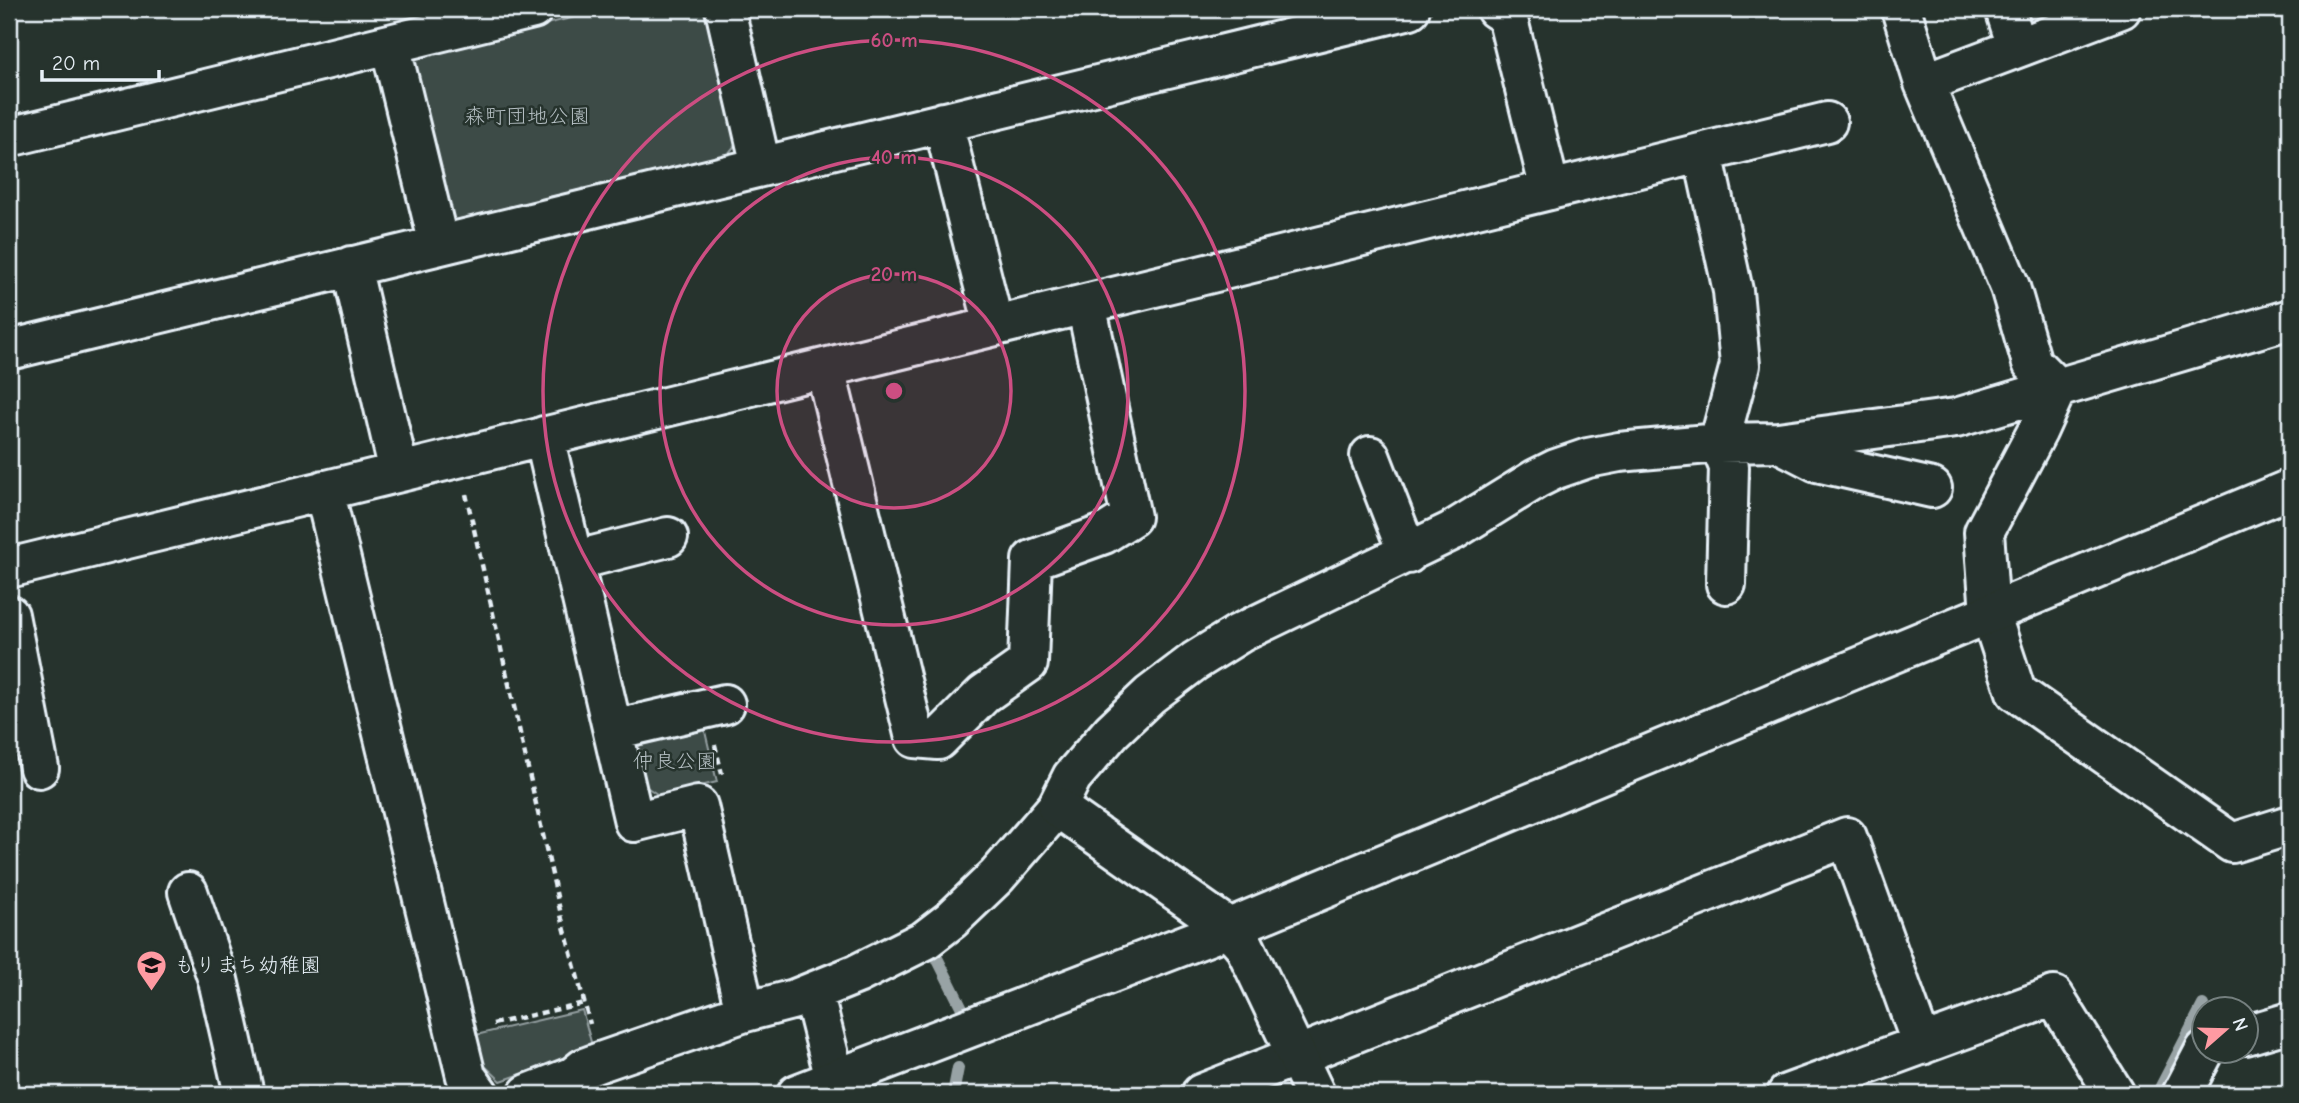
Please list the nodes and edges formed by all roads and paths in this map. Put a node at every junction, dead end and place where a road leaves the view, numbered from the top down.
1 (533, 9) edge
2 (725, 9) edge
3 (1410, 9) edge
4 (1496, 9) edge
5 (1901, 9) edge
6 (2005, 9) edge
7 (2121, 9) edge
8 (390, 44) junction
9 (2017, 47) junction
10 (1924, 83) junction
11 (943, 122) junction
12 (1827, 122) dead end
13 (9, 137) edge
14 (1703, 153) junction
15 (761, 166) junction
16 (1549, 190) junction
17 (439, 245) junction
18 (351, 266) junction
19 (1086, 304) junction
20 (2290, 319) edge
21 (994, 326) junction
22 (9, 350) edge
23 (825, 368) junction
24 (2057, 388) junction
25 (544, 436) junction
26 (1778, 442) junction
27 (1719, 443) junction
28 (1370, 456) dead end
29 (399, 472) junction
30 (463, 481) dead end
31 (1932, 488) dead end
32 (2290, 489) edge
33 (324, 490) junction
34 (668, 537) dead end
35 (1408, 554) junction
36 (573, 561) junction
37 (9, 568) edge
38 (1726, 584) dead end
39 (1990, 613) junction
40 (9, 615) edge
41 (716, 706) joint
42 (613, 730) junction
43 (39, 768) dead end
44 (698, 806) junction
45 (1057, 807) junction
46 (2290, 825) edge
47 (188, 892) dead end
48 (1229, 928) junction
49 (813, 992) junction
50 (584, 1003) junction
51 (746, 1012) junction
52 (2290, 1022) edge
53 (2260, 1031) edge
54 (456, 1033) junction
55 (1922, 1045) junction
56 (1298, 1057) junction
57 (600, 1062) junction
58 (2198, 1064) edge
59 (834, 1087) edge
60 (244, 1094) edge
61 (479, 1094) edge
62 (528, 1094) edge
63 (797, 1094) edge
64 (1201, 1094) edge
65 (1315, 1094) edge
66 (1787, 1094) edge
67 (2115, 1094) edge
68 (2182, 1094) edge

1 - 8 street
2 - 15 street
3 - 11 street
4 - 16 street
5 - 10 street
6 - 9 street
7 - 9 street
8 - 13 street
8 - 17 street
9 - 10 street
10 - 24 street
11 - 15 street
11 - 21 street
12 - 14 street
14 - 16 street
14 - 27 street
15 - 17 street
16 - 19 street
17 - 18 street
18 - 22 street
18 - 29 street
19 - 21 street
19 - 23 street
20 - 24 street
21 - 23 street
23 - 25 street
24 - 26 street
24 - 39 street
25 - 29 street
25 - 36 street
26 - 27 street
26 - 31 street
27 - 35 street
27 - 38 street
28 - 35 street
29 - 33 street
30 - 50 path
32 - 39 street
33 - 37 street
33 - 54 street
34 - 36 street
35 - 45 street
36 - 42 street
39 - 46 street
39 - 48 street
40 - 43 street
41 - 42 street
41 - 44 path
42 - 44 street
44 - 51 street
45 - 48 street
45 - 49 street
47 - 60 street
48 - 56 street
48 - 59 street
49 - 51 street
49 - 59 street
50 - 54 path
50 - 57 path
51 - 57 street
52 - 53 street
54 - 61 street
55 - 56 street
55 - 66 street
55 - 67 street
56 - 64 street
56 - 65 street
57 - 62 street
58 - 68 street
59 - 63 street

